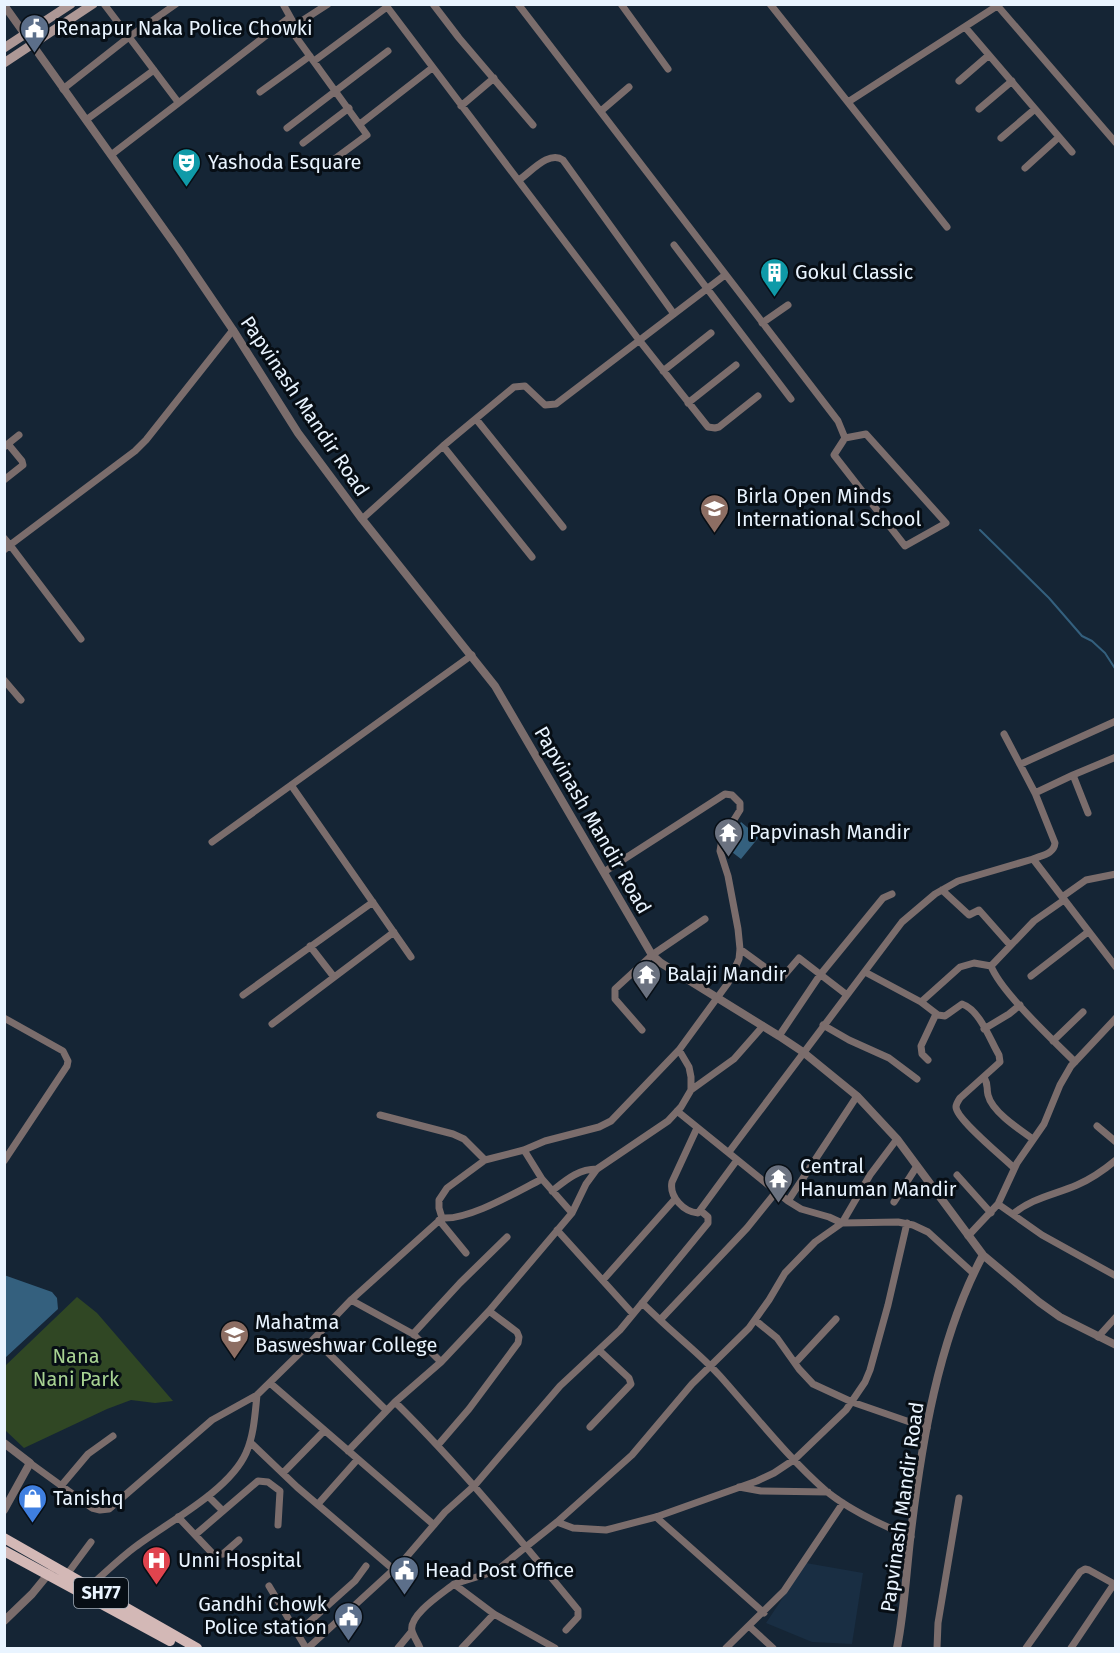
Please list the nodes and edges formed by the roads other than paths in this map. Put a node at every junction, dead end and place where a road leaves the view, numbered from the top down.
1 (71, 4) edge
2 (93, 4) edge
3 (104, 4) edge
4 (176, 4) edge
5 (283, 4) edge
6 (434, 4) edge
7 (518, 4) edge
8 (621, 4) edge
9 (770, 4) edge
10 (4, 5) edge
11 (326, 5) edge
12 (997, 5) edge
13 (386, 6) edge
14 (290, 17) junction
15 (294, 26) junction
16 (965, 27) junction
17 (24, 35) junction
18 (129, 37) junction
19 (32, 45) junction
20 (4, 48) edge
21 (388, 51) dead end
22 (989, 55) junction
23 (312, 58) junction
24 (4, 63) edge
25 (432, 68) junction
26 (668, 69) dead end
27 (154, 70) junction
28 (494, 78) junction
29 (959, 81) dead end
30 (1012, 81) junction
31 (629, 87) dead end
32 (63, 89) junction
33 (260, 92) dead end
34 (336, 92) junction
35 (178, 102) junction
36 (848, 102) junction
37 (461, 106) junction
38 (349, 108) junction
39 (979, 109) dead end
40 (1035, 109) junction
41 (601, 111) junction
42 (86, 120) junction
43 (360, 124) junction
44 (533, 125) dead end
45 (287, 128) dead end
46 (1059, 137) junction
47 (1001, 138) dead end
48 (303, 142) dead end
49 (1116, 143) edge
50 (1072, 152) dead end
51 (111, 155) junction
52 (325, 166) dead end
53 (1025, 168) dead end
54 (519, 180) junction
55 (948, 227) dead end
56 (674, 245) dead end
57 (725, 275) junction
58 (707, 289) junction
59 (788, 305) dead end
60 (674, 314) junction
61 (762, 323) junction
62 (233, 330) junction
63 (711, 333) dead end
64 (639, 340) junction
65 (736, 365) dead end
66 (663, 371) junction
67 (758, 396) dead end
68 (791, 399) dead end
69 (688, 403) junction
70 (476, 419) junction
71 (19, 435) dead end
72 (845, 438) junction
73 (6, 445) edge
74 (443, 446) junction
75 (4, 480) edge
76 (362, 519) junction
77 (563, 527) dead end
78 (4, 538) edge
79 (7, 548) edge
80 (531, 556) dead end
81 (81, 639) dead end
82 (472, 655) junction
83 (4, 680) edge
84 (21, 700) dead end
85 (1116, 721) edge
86 (1004, 734) dead end
87 (1116, 757) edge
88 (1021, 764) junction
89 (1073, 775) junction
90 (291, 785) junction
91 (1035, 793) junction
92 (1088, 813) dead end
93 (213, 842) dead end
94 (1033, 859) junction
95 (604, 872) junction
96 (1116, 874) edge
97 (942, 890) junction
98 (892, 894) dead end
99 (1063, 898) junction
100 (373, 902) junction
101 (705, 919) dead end
102 (394, 932) junction
103 (1088, 932) junction
104 (1010, 945) junction
105 (310, 946) junction
106 (740, 949) junction
107 (652, 954) junction
108 (411, 957) dead end
109 (991, 966) junction
110 (1116, 968) edge
111 (865, 972) junction
112 (820, 975) junction
113 (1031, 976) dead end
114 (334, 977) junction
115 (243, 995) dead end
116 (847, 995) junction
117 (718, 998) junction
118 (921, 1002) junction
119 (1020, 1005) junction
120 (1083, 1012) dead end
121 (936, 1014) junction
122 (4, 1018) edge
123 (1116, 1018) edge
124 (272, 1024) dead end
125 (823, 1025) junction
126 (763, 1026) junction
127 (984, 1029) junction
128 (642, 1030) dead end
129 (779, 1036) junction
130 (1053, 1041) junction
131 (679, 1050) junction
132 (803, 1052) junction
133 (928, 1060) dead end
134 (1075, 1062) junction
135 (984, 1077) junction
136 (917, 1079) dead end
137 (691, 1090) junction
138 (857, 1096) junction
139 (677, 1112) junction
140 (380, 1115) dead end
141 (1097, 1126) dead end
142 (697, 1128) junction
143 (897, 1139) junction
144 (1033, 1139) junction
145 (1116, 1142) edge
146 (524, 1150) junction
147 (729, 1152) junction
148 (6, 1157) edge
149 (484, 1160) junction
150 (737, 1160) junction
151 (1116, 1160) edge
152 (917, 1166) junction
153 (1014, 1168) junction
154 (597, 1169) junction
155 (957, 1175) dead end
156 (542, 1179) junction
157 (552, 1191) junction
158 (776, 1192) junction
159 (675, 1199) junction
160 (788, 1201) junction
161 (894, 1202) dead end
162 (998, 1204) junction
163 (701, 1211) junction
164 (572, 1213) junction
165 (991, 1213) junction
166 (1014, 1214) junction
167 (440, 1219) junction
168 (842, 1223) junction
169 (907, 1223) junction
170 (557, 1230) junction
171 (969, 1236) junction
172 (507, 1237) dead end
173 (466, 1253) dead end
174 (983, 1255) junction
175 (973, 1273) junction
176 (1116, 1276) edge
177 (603, 1281) junction
178 (351, 1300) junction
179 (642, 1303) junction
180 (489, 1311) junction
181 (633, 1314) junction
182 (1116, 1317) edge
183 (836, 1319) dead end
184 (660, 1320) junction
185 (755, 1320) junction
186 (413, 1334) junction
187 (1098, 1337) junction
188 (314, 1339) junction
189 (1116, 1345) edge
190 (600, 1351) junction
191 (441, 1362) junction
192 (795, 1363) junction
193 (710, 1366) junction
194 (270, 1383) junction
195 (257, 1395) junction
196 (395, 1402) junction
197 (852, 1402) junction
198 (386, 1410) junction
199 (590, 1427) dead end
200 (927, 1428) junction
201 (324, 1431) junction
202 (113, 1436) dead end
203 (250, 1442) junction
204 (4, 1443) edge
205 (438, 1445) junction
206 (348, 1452) junction
207 (795, 1459) junction
208 (357, 1460) junction
209 (30, 1463) junction
210 (286, 1476) junction
211 (475, 1485) junction
212 (61, 1486) junction
213 (739, 1488) junction
214 (280, 1491) junction
215 (828, 1492) junction
216 (207, 1496) junction
217 (959, 1498) dead end
218 (843, 1503) junction
219 (318, 1504) junction
220 (4, 1510) edge
221 (223, 1511) junction
222 (178, 1517) junction
223 (656, 1517) junction
224 (557, 1522) junction
225 (278, 1525) dead end
226 (434, 1525) junction
227 (195, 1535) junction
228 (4, 1538) edge
229 (910, 1538) junction
230 (239, 1540) dead end
231 (91, 1542) dead end
232 (526, 1548) junction
233 (4, 1551) edge
234 (366, 1566) dead end
235 (393, 1569) junction
236 (51, 1571) junction
237 (68, 1574) junction
238 (454, 1584) junction
239 (1115, 1584) edge
240 (90, 1586) junction
241 (269, 1586) dead end
242 (764, 1613) junction
243 (495, 1614) junction
244 (4, 1621) edge
245 (750, 1627) junction
246 (566, 1630) dead end
247 (412, 1632) junction
248 (297, 1633) junction
249 (550, 1647) edge
250 (183, 1648) edge
251 (197, 1648) edge
252 (307, 1648) edge
253 (398, 1648) edge
254 (420, 1648) edge
255 (462, 1648) edge
256 (726, 1648) edge
257 (773, 1648) edge
258 (897, 1648) edge
259 (937, 1648) edge
260 (1026, 1648) edge
261 (1071, 1648) edge

1 - 17 main road
2 - 19 main road
3 - 18 street
4 - 18 street
5 - 14 street
6 - 28 street
7 - 41 street
8 - 26 street
9 - 36 street
10 - 17 street, Papvinash Mandir Road
11 - 15 street
12 - 16 street
12 - 49 street
13 - 23 street
13 - 25 street
14 - 15 street
14 - 35 street
15 - 23 street
16 - 22 street
16 - 36 street
17 - 19 street, Papvinash Mandir Road
17 - 20 main road
18 - 27 street
18 - 32 street
19 - 24 main road
19 - 32 street, Papvinash Mandir Road
21 - 34 street
22 - 29 street
22 - 30 street
23 - 33 street
23 - 34 street
25 - 37 street
25 - 43 street
27 - 35 street
27 - 42 street
28 - 37 street
28 - 44 street
30 - 39 street
30 - 40 street
31 - 41 street
32 - 42 street, Papvinash Mandir Road
34 - 38 street
34 - 45 street
35 - 51 street
36 - 55 street
37 - 54 street
38 - 43 street
38 - 48 street
40 - 46 street
40 - 47 street
41 - 57 street
42 - 51 street, Papvinash Mandir Road
43 - 52 street
46 - 50 street
46 - 53 street
51 - 62 street, Papvinash Mandir Road
54 - 60 street
54 - 64 street
56 - 58 street
57 - 58 street
57 - 61 street
58 - 60 street
58 - 68 street
59 - 61 street
60 - 64 street
61 - 72 street
62 - 76 street, Papvinash Mandir Road
62 - 79 street
63 - 66 street
64 - 66 street
64 - 70 street
65 - 69 street
66 - 69 street
67 - 69 street
70 - 74 street
70 - 77 street
71 - 73 street
72 - 72 street
73 - 75 street
74 - 76 street
74 - 80 street
76 - 82 street, Papvinash Mandir Road
78 - 79 street
79 - 81 street
82 - 90 street
82 - 95 street, Papvinash Mandir Road
83 - 84 street
85 - 88 street
86 - 88 street
87 - 89 street
88 - 91 street
89 - 91 street
89 - 92 street
90 - 93 street
90 - 100 street
91 - 94 street
94 - 97 street
94 - 99 street
95 - 106 street
95 - 107 street, Papvinash Mandir Road
96 - 99 street
97 - 104 street
97 - 111 street
98 - 112 street
99 - 103 street
99 - 104 street
100 - 102 street
100 - 105 street
101 - 107 street
102 - 108 street
102 - 114 street
103 - 110 street
103 - 113 street
104 - 109 street
105 - 114 street
105 - 115 street
106 - 112 street
106 - 117 street
107 - 117 street, Papvinash Mandir Road
107 - 128 street
109 - 118 street
109 - 119 street
111 - 116 street
111 - 118 street
112 - 116 street
112 - 129 street
114 - 124 street
116 - 125 street
117 - 126 street, Papvinash Mandir Road
117 - 131 street
118 - 121 street
119 - 127 street
119 - 130 street
120 - 130 street
121 - 127 street
121 - 133 street
122 - 148 street
123 - 134 street
125 - 132 street
125 - 136 street
126 - 129 street, Papvinash Mandir Road
126 - 137 street
127 - 135 street
129 - 132 street, Papvinash Mandir Road
130 - 134 street
131 - 137 street
131 - 146 street
132 - 138 street, Papvinash Mandir Road
132 - 147 street
134 - 144 street
135 - 144 street
135 - 153 street
137 - 139 street
138 - 143 street, Papvinash Mandir Road
138 - 160 street
139 - 142 street
139 - 154 street
140 - 149 street
141 - 145 street
142 - 147 street
142 - 159 street
143 - 152 street, Papvinash Mandir Road
143 - 168 street
144 - 153 street
146 - 149 street
146 - 156 street
147 - 150 street
149 - 167 street
150 - 158 street
150 - 163 street
151 - 166 street
152 - 161 street
152 - 171 street, Papvinash Mandir Road
153 - 162 street
154 - 157 street
154 - 164 street
155 - 165 street
156 - 157 street
156 - 167 street
157 - 164 street
158 - 160 street
158 - 184 street
159 - 163 street
159 - 177 street
160 - 168 street
162 - 165 street
162 - 166 street
163 - 179 street
164 - 170 street
165 - 171 street
166 - 176 street
167 - 173 street
167 - 178 street
168 - 169 street
168 - 185 street
169 - 175 street
169 - 197 street
170 - 177 street
170 - 180 street
171 - 174 street, Papvinash Mandir Road
172 - 186 street
174 - 175 street, Papvinash Mandir Road
174 - 187 street
175 - 200 street, Papvinash Mandir Road
177 - 181 street
178 - 186 street
178 - 188 street
179 - 181 street
179 - 184 street
180 - 191 street
180 - 205 street
181 - 190 street
182 - 187 street
183 - 192 street
184 - 193 street
185 - 192 street
185 - 193 street
186 - 191 street
187 - 189 street
188 - 194 street
188 - 198 street
190 - 199 street
190 - 211 street
191 - 196 street
192 - 197 street
193 - 207 street
193 - 224 street
194 - 195 street
194 - 201 street
195 - 203 street
195 - 212 street
196 - 198 street
196 - 205 street
197 - 200 street
197 - 207 street
198 - 206 street
200 - 229 street, Papvinash Mandir Road
201 - 206 street
201 - 210 street
202 - 212 street
203 - 210 street
203 - 216 street
204 - 209 street
205 - 211 street
206 - 208 street
207 - 213 street
207 - 215 street
208 - 219 street
208 - 226 street
209 - 212 street
209 - 220 street
210 - 214 street
210 - 219 street
211 - 226 street
211 - 232 street
213 - 215 street
213 - 223 street
214 - 221 street
214 - 225 street
215 - 218 street
216 - 221 street
216 - 222 street
217 - 259 street
218 - 229 street
218 - 242 street
219 - 235 street
221 - 227 street
222 - 227 street
222 - 240 street
223 - 224 street
223 - 242 street
224 - 232 street
226 - 235 street
227 - 230 street
228 - 236 main road, SH77
229 - 258 street, Papvinash Mandir Road
231 - 237 street
232 - 238 street
232 - 246 street
233 - 236 main road, SH77
234 - 248 street
235 - 252 street
236 - 237 main road, SH77
236 - 244 street
236 - 250 main road, SH77
237 - 240 main road, SH77
238 - 243 street
238 - 247 street
239 - 260 street
239 - 261 street
240 - 251 main road, SH77
241 - 248 street
242 - 245 street
243 - 249 street
243 - 255 street
245 - 256 street
245 - 257 street
247 - 253 street
247 - 254 street
248 - 252 street

